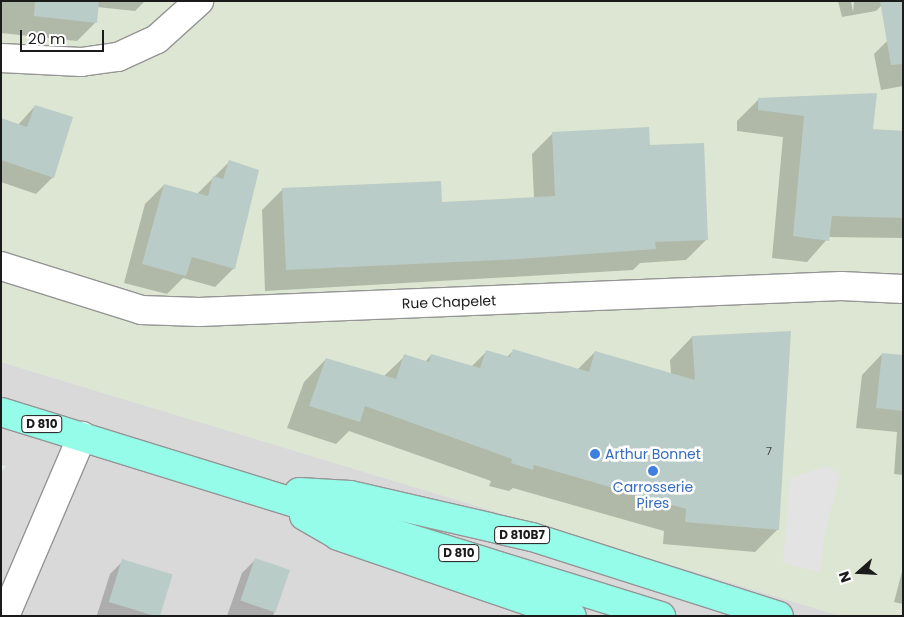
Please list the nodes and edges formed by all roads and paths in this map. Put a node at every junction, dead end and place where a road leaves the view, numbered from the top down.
1 (198, 1) edge
2 (1, 58) edge
3 (1, 266) edge
4 (903, 289) edge
5 (1, 412) edge
6 (82, 436) junction
7 (257, 490) junction
8 (12, 614) edge
9 (572, 616) edge
10 (660, 616) edge
11 (779, 616) edge

1 - 2 street
3 - 4 street, Rue Chapelet
5 - 6 main road, D 810
6 - 7 main road, D 810
6 - 8 street
7 - 9 main road
7 - 10 main road, D 810
7 - 11 main road, D 810B7

